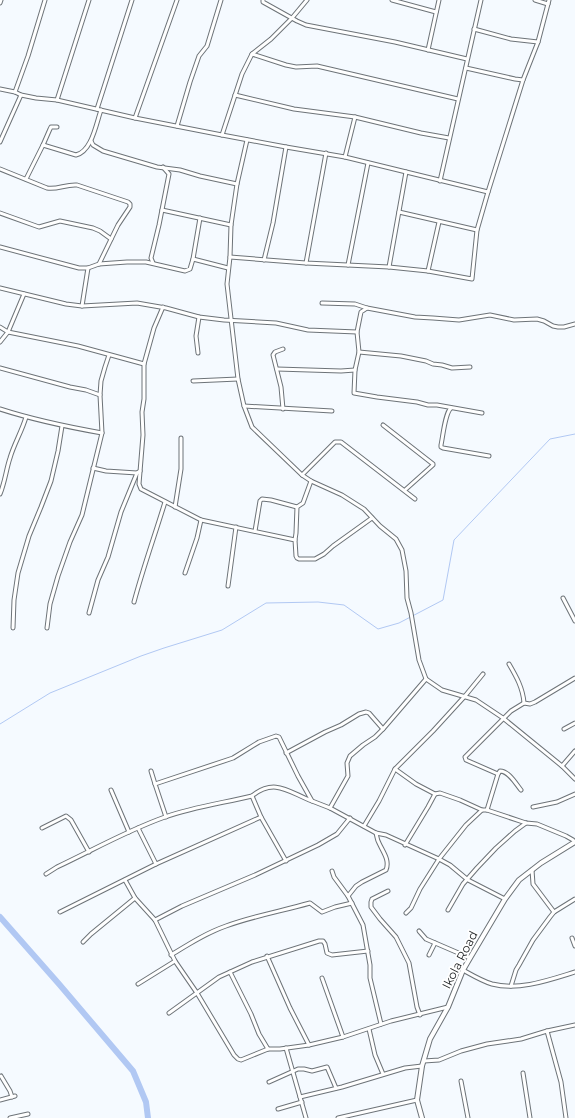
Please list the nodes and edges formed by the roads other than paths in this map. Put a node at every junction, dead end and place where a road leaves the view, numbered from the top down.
1 (1, 0) edge
2 (45, 0) edge
3 (89, 0) edge
4 (132, 0) edge
5 (177, 0) edge
6 (220, 0) edge
7 (263, 0) edge
8 (307, 0) edge
9 (392, 0) edge
10 (439, 0) edge
11 (481, 0) edge
12 (535, 0) edge
13 (549, 2) edge
14 (0, 4) edge
15 (436, 12) junction
16 (292, 18) junction
17 (474, 29) junction
18 (538, 42) junction
19 (428, 50) junction
20 (252, 54) junction
21 (467, 59) junction
22 (466, 68) junction
23 (523, 82) junction
24 (0, 89) edge
25 (15, 92) junction
26 (21, 95) junction
27 (236, 95) junction
28 (458, 99) junction
29 (56, 100) junction
30 (97, 109) junction
31 (101, 110) junction
32 (355, 117) junction
33 (135, 118) junction
34 (177, 126) junction
35 (57, 127) dead end
36 (222, 135) junction
37 (449, 138) junction
38 (247, 140) junction
39 (91, 141) junction
40 (0, 142) edge
41 (44, 145) junction
42 (286, 147) junction
43 (326, 154) junction
44 (345, 157) junction
45 (368, 162) junction
46 (164, 167) junction
47 (0, 169) edge
48 (173, 169) junction
49 (406, 172) junction
50 (169, 174) junction
51 (26, 179) junction
52 (440, 181) junction
53 (237, 184) junction
54 (488, 192) junction
55 (162, 210) junction
56 (399, 212) junction
57 (0, 213) edge
58 (200, 218) junction
59 (439, 222) junction
60 (231, 225) junction
61 (477, 230) junction
62 (111, 239) junction
63 (0, 248) edge
64 (230, 257) junction
65 (151, 258) junction
66 (193, 259) junction
67 (264, 260) junction
68 (146, 262) junction
69 (306, 263) junction
70 (99, 264) junction
71 (154, 264) junction
72 (348, 265) junction
73 (389, 267) junction
74 (88, 268) junction
75 (228, 268) junction
76 (428, 272) junction
77 (0, 288) edge
78 (24, 294) junction
79 (322, 303) dead end
80 (82, 306) junction
81 (162, 308) junction
82 (367, 308) junction
83 (199, 317) junction
84 (224, 320) junction
85 (231, 320) junction
86 (575, 324) edge
87 (231, 325) junction
88 (0, 328) edge
89 (8, 332) junction
90 (357, 332) junction
91 (0, 342) edge
92 (284, 349) dead end
93 (359, 352) junction
94 (198, 353) dead end
95 (109, 355) junction
96 (144, 364) junction
97 (470, 367) dead end
98 (0, 368) edge
99 (277, 369) junction
100 (355, 370) junction
101 (238, 379) junction
102 (193, 381) dead end
103 (100, 395) junction
104 (244, 406) junction
105 (451, 408) junction
106 (0, 409) edge
107 (283, 409) junction
108 (332, 411) dead end
109 (482, 413) dead end
110 (26, 417) junction
111 (384, 425) dead end
112 (62, 426) junction
113 (102, 433) junction
114 (181, 438) dead end
115 (489, 456) dead end
116 (93, 468) junction
117 (139, 472) junction
118 (302, 475) junction
119 (310, 481) junction
120 (405, 490) junction
121 (0, 494) edge
122 (415, 499) dead end
123 (166, 502) junction
124 (175, 507) junction
125 (297, 507) junction
126 (372, 518) junction
127 (201, 520) junction
128 (236, 527) junction
129 (255, 531) junction
130 (295, 540) junction
131 (185, 573) dead end
132 (228, 586) dead end
133 (563, 598) dead end
134 (134, 602) dead end
135 (89, 613) dead end
136 (575, 621) edge
137 (13, 628) dead end
138 (48, 628) dead end
139 (509, 664) dead end
140 (483, 674) dead end
141 (575, 678) edge
142 (426, 679) junction
143 (465, 696) junction
144 (524, 703) junction
145 (503, 718) junction
146 (575, 723) edge
147 (383, 729) junction
148 (564, 729) dead end
149 (286, 752) junction
150 (575, 752) edge
151 (562, 766) junction
152 (395, 769) junction
153 (151, 771) dead end
154 (498, 774) junction
155 (575, 779) edge
156 (155, 784) junction
157 (111, 790) dead end
158 (521, 790) dead end
159 (434, 794) junction
160 (575, 794) edge
161 (252, 796) junction
162 (312, 801) junction
163 (533, 807) dead end
164 (330, 808) junction
165 (482, 810) junction
166 (487, 810) junction
167 (262, 816) junction
168 (166, 817) junction
169 (350, 818) junction
170 (526, 823) junction
171 (364, 826) junction
172 (42, 828) dead end
173 (138, 828) junction
174 (129, 832) junction
175 (376, 833) junction
176 (575, 842) edge
177 (405, 845) junction
178 (89, 852) junction
179 (439, 859) junction
180 (286, 861) junction
181 (156, 864) junction
182 (532, 870) junction
183 (332, 871) dead end
184 (46, 874) dead end
185 (125, 880) junction
186 (468, 880) junction
187 (388, 891) dead end
188 (348, 896) junction
189 (135, 898) junction
190 (575, 898) edge
191 (504, 899) junction
192 (352, 903) junction
193 (448, 910) dead end
194 (60, 912) dead end
195 (554, 912) junction
196 (406, 913) dead end
197 (154, 920) junction
198 (419, 931) dead end
199 (572, 938) dead end
200 (83, 942) dead end
201 (436, 943) junction
202 (575, 946) edge
203 (368, 951) junction
204 (429, 954) dead end
205 (171, 955) junction
206 (267, 956) junction
207 (470, 958) junction
208 (175, 961) junction
209 (463, 970) junction
210 (230, 972) junction
211 (575, 972) edge
212 (322, 978) dead end
213 (138, 984) dead end
214 (511, 986) junction
215 (197, 993) junction
216 (448, 1007) junction
217 (169, 1013) dead end
218 (420, 1015) junction
219 (382, 1024) junction
220 (575, 1025) edge
221 (369, 1029) junction
222 (547, 1032) junction
223 (343, 1037) junction
224 (309, 1045) junction
225 (286, 1048) junction
226 (268, 1049) junction
227 (423, 1064) junction
228 (293, 1072) junction
229 (523, 1073) dead end
230 (383, 1074) junction
231 (1, 1076) edge
232 (461, 1081) dead end
233 (269, 1082) dead end
234 (336, 1088) junction
235 (300, 1097) junction
236 (0, 1100) edge
237 (416, 1100) junction
238 (302, 1102) junction
239 (278, 1109) dead end
240 (28, 1114) dead end
241 (10, 1118) edge
242 (306, 1118) edge
243 (338, 1118) edge
244 (422, 1118) edge
245 (468, 1118) edge
246 (530, 1118) edge
247 (566, 1118) edge

1 - 14 street
2 - 25 street
3 - 29 street
4 - 30 street
5 - 33 street
6 - 34 street
7 - 16 street
8 - 16 street
9 - 15 street
10 - 15 street
11 - 17 street
12 - 13 street
13 - 18 street
15 - 19 street
16 - 19 street
16 - 20 street
17 - 18 street
17 - 21 street
18 - 23 street
19 - 21 street
20 - 27 street
20 - 28 street
21 - 22 street
22 - 23 street
22 - 28 street
23 - 54 street
24 - 25 street
25 - 26 street
26 - 29 street
26 - 40 street
27 - 32 street
27 - 36 street
28 - 37 street
29 - 30 street
30 - 31 street
31 - 33 street
31 - 39 street
32 - 37 street
32 - 44 street
33 - 34 street
34 - 36 street
35 - 41 street
36 - 38 street
37 - 52 street
38 - 42 street
38 - 53 street
39 - 41 street
39 - 46 street
41 - 51 street
42 - 43 street
42 - 67 street
43 - 44 street
43 - 69 street
44 - 45 street
45 - 49 street
45 - 72 street
46 - 48 street
46 - 50 street
47 - 51 street
48 - 50 street
48 - 53 street
49 - 52 street
49 - 56 street
50 - 55 street
51 - 62 street
52 - 54 street
53 - 60 street
54 - 61 street
55 - 58 street
55 - 65 street
56 - 59 street
56 - 73 street
57 - 62 street
58 - 60 street
58 - 66 street
59 - 61 street
59 - 76 street
60 - 64 street
61 - 76 street
62 - 70 street
63 - 74 street
64 - 67 street
64 - 75 street
65 - 68 street
65 - 71 street
66 - 71 street
66 - 75 street
67 - 69 street
68 - 70 street
68 - 71 street
69 - 72 street
70 - 74 street
72 - 73 street
73 - 76 street
74 - 80 street
75 - 85 street
77 - 78 street
78 - 80 street
78 - 89 street
79 - 82 street
80 - 81 street
81 - 83 street
81 - 96 street
82 - 86 street
82 - 90 street
83 - 84 street
83 - 94 street
84 - 85 street
84 - 87 street
85 - 87 street
85 - 90 street
87 - 101 street
88 - 89 street
89 - 91 street
89 - 95 street
90 - 93 street
92 - 99 street
93 - 97 street
93 - 100 street
95 - 96 street
95 - 103 street
96 - 117 street
98 - 103 street
99 - 100 street
99 - 107 street
100 - 105 street
101 - 102 street
101 - 104 street
103 - 113 street
104 - 107 street
104 - 118 street
105 - 109 street
105 - 115 street
106 - 110 street
107 - 108 street
110 - 112 street
110 - 121 street
111 - 120 street
112 - 113 street
112 - 137 street
113 - 116 street
114 - 124 street
116 - 117 street
116 - 138 street
117 - 123 street
117 - 135 street
118 - 119 street
118 - 120 street
119 - 125 street
119 - 126 street
120 - 122 street
123 - 124 street
123 - 134 street
124 - 127 street
125 - 129 street
125 - 130 street
126 - 130 street
126 - 142 street
127 - 128 street
127 - 131 street
128 - 129 street
128 - 132 street
129 - 130 street
133 - 136 street
139 - 144 street
140 - 143 street
141 - 144 street
142 - 143 street
142 - 147 street
143 - 145 street
143 - 152 street
144 - 145 street
145 - 151 street
145 - 154 street
146 - 148 street
147 - 149 street
147 - 164 street
149 - 156 street
149 - 162 street
150 - 151 street
151 - 155 street
152 - 159 street
152 - 171 street
153 - 156 street
154 - 158 street
154 - 166 street
156 - 168 street
157 - 174 street
159 - 165 street
159 - 177 street
160 - 163 street
161 - 162 street
161 - 167 street
161 - 168 street
162 - 164 street
164 - 169 street
165 - 166 street
165 - 179 street
166 - 170 street
167 - 180 street
167 - 181 street
168 - 173 street
169 - 171 street
169 - 180 street
170 - 176 street
170 - 186 street
171 - 175 street
172 - 178 street
173 - 174 street
173 - 181 street
174 - 178 street
175 - 177 street
175 - 188 street
176 - 182 street, Ikola Road
177 - 179 street
178 - 184 street
179 - 186 street
179 - 196 street
180 - 197 street
181 - 185 street
182 - 191 street, Ikola Road
182 - 195 street
183 - 188 street
185 - 189 street
185 - 194 street
186 - 191 street
186 - 193 street
187 - 218 street
188 - 192 street
189 - 197 street
189 - 200 street
190 - 195 street
191 - 207 street, Ikola Road
192 - 203 street
192 - 205 street
195 - 214 street
197 - 205 street
198 - 201 street
199 - 202 street
201 - 204 street
201 - 207 street
203 - 206 street
203 - 219 street
205 - 208 street
206 - 210 street
206 - 224 street
207 - 209 street, Ikola Road
208 - 213 street
208 - 215 street
209 - 214 street
209 - 216 street, Ikola Road
210 - 215 street
210 - 226 street
211 - 214 street
212 - 223 street
215 - 217 street
215 - 226 street
216 - 218 street
216 - 227 street, Ikola Road
218 - 219 street
219 - 221 street
220 - 222 street
221 - 223 street
221 - 230 street
222 - 227 street
222 - 247 street
223 - 224 street
224 - 225 street
225 - 226 street
225 - 228 street
227 - 230 street
227 - 237 street, Ikola Road
228 - 233 street
228 - 234 street
228 - 235 street
229 - 246 street
230 - 234 street
231 - 236 street
232 - 245 street
234 - 235 street
235 - 238 street
237 - 243 street
237 - 244 street, Ikola Road
238 - 239 street
238 - 242 street
240 - 241 street

